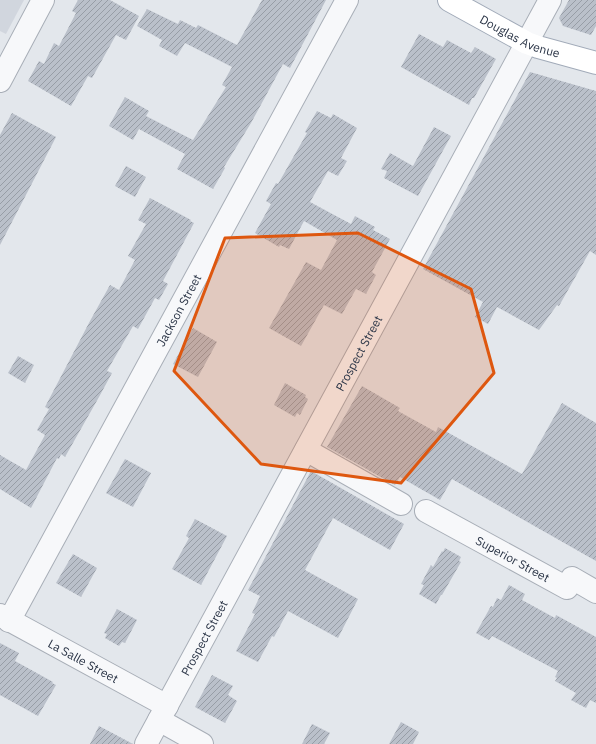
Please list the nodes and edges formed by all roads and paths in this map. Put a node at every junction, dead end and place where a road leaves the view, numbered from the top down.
1 (43, 0) edge
2 (347, 0) edge
3 (448, 0) edge
4 (550, 0) edge
5 (527, 43) junction
6 (596, 63) edge
7 (0, 81) edge
8 (306, 450) junction
9 (401, 504) dead end
10 (426, 511) dead end
11 (596, 592) edge
12 (5, 618) edge
13 (163, 713) junction
14 (146, 744) edge
15 (202, 744) edge

1 - 7 street
2 - 12 street, Jackson Street
3 - 5 main road, Douglas Avenue
4 - 5 street, Prospect Street
5 - 6 main road, Douglas Avenue
5 - 8 street, Prospect Street
8 - 9 street
8 - 13 street, Prospect Street
10 - 11 street, Superior Street
12 - 13 street, La Salle Street
13 - 14 street, Prospect Street
13 - 15 street, La Salle Street

